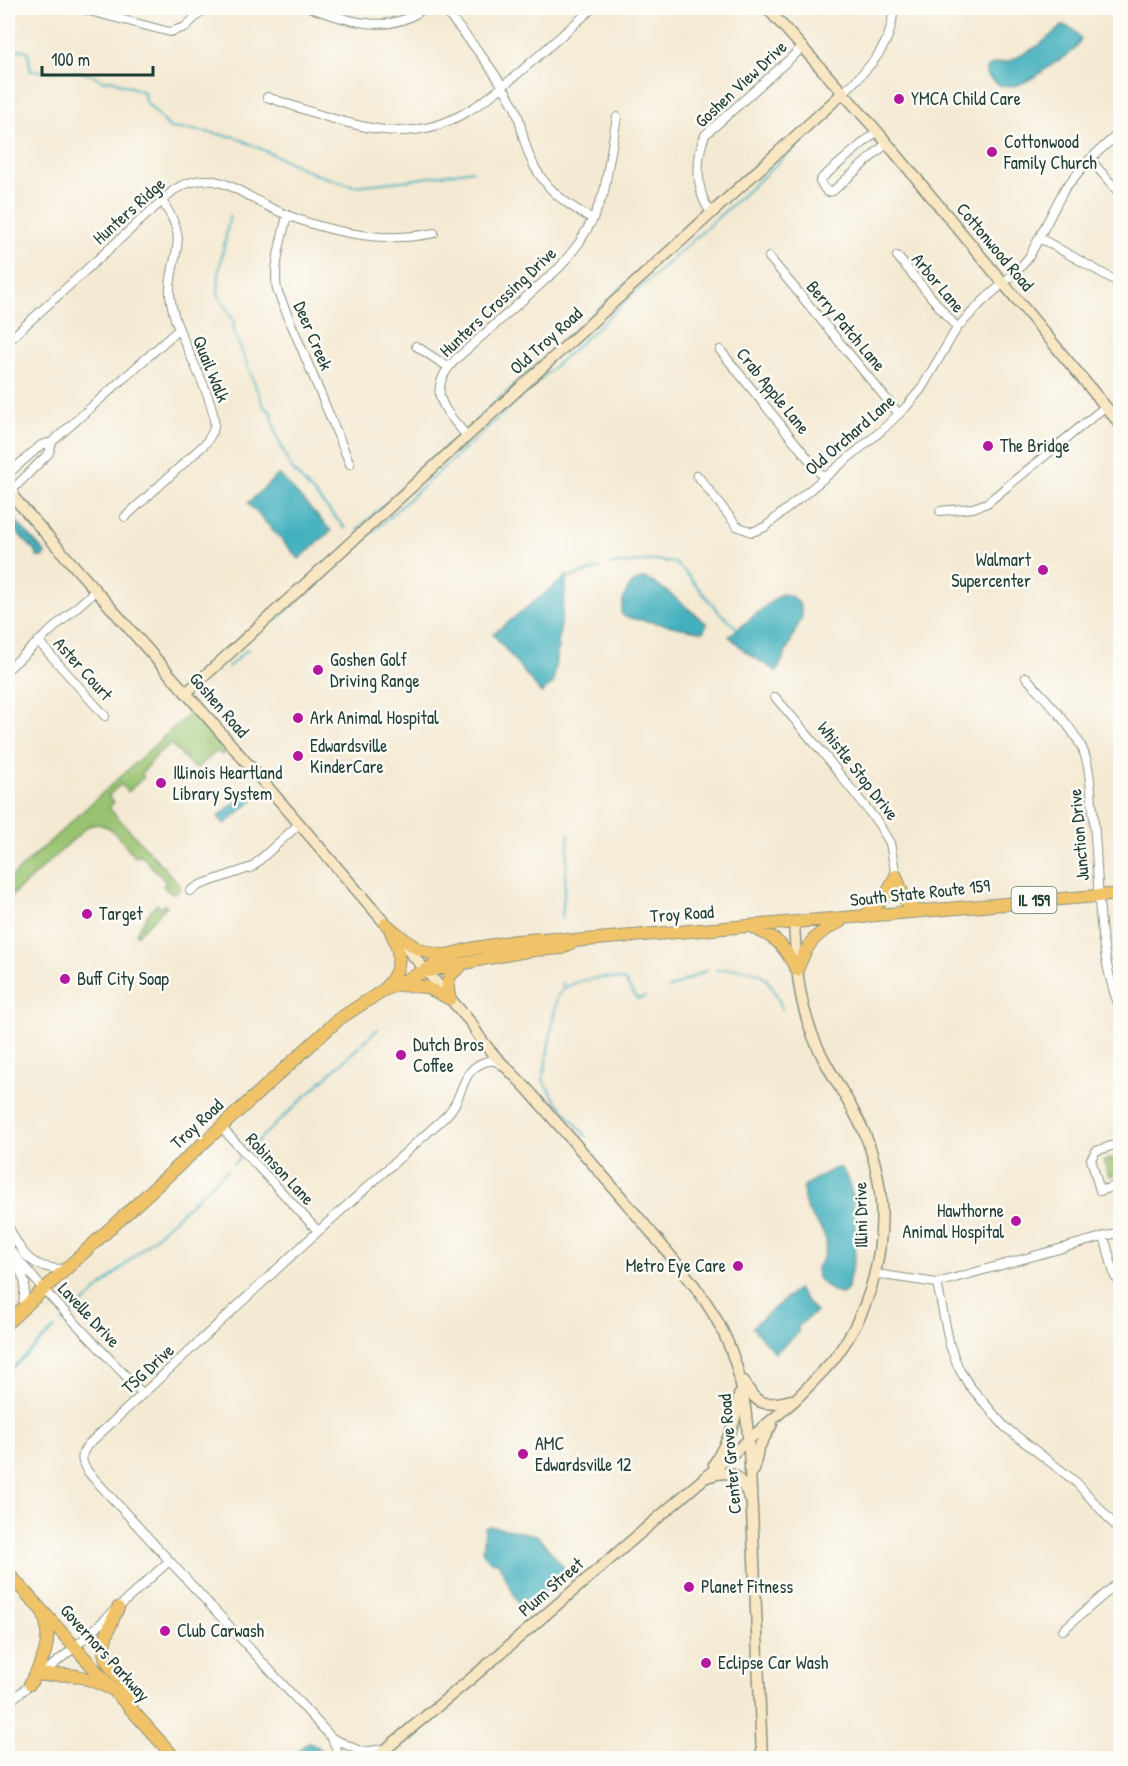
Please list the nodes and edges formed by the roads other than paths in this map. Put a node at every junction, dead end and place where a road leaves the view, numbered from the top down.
1 (78, 8) edge
2 (205, 8) edge
3 (311, 8) edge
4 (424, 8) edge
5 (443, 8) edge
6 (593, 8) edge
7 (767, 8) edge
8 (893, 8) edge
9 (803, 47) junction
10 (503, 87) junction
11 (844, 92) junction
12 (267, 97) dead end
13 (617, 117) dead end
14 (877, 131) junction
15 (1120, 132) edge
16 (887, 143) junction
17 (1090, 159) junction
18 (1120, 194) edge
19 (162, 201) junction
20 (711, 212) junction
21 (287, 215) junction
22 (593, 219) junction
23 (434, 233) dead end
24 (1040, 238) junction
25 (897, 256) dead end
26 (769, 257) dead end
27 (1116, 281) dead end
28 (1004, 284) junction
29 (957, 328) junction
30 (178, 330) junction
31 (8, 341) edge
32 (416, 346) dead end
33 (720, 350) dead end
34 (448, 367) junction
35 (1106, 406) junction
36 (899, 414) junction
37 (1120, 424) edge
38 (467, 436) junction
39 (52, 442) junction
40 (350, 464) dead end
41 (8, 474) edge
42 (697, 475) dead end
43 (824, 478) junction
44 (8, 491) edge
45 (16, 500) junction
46 (940, 511) dead end
47 (125, 517) dead end
48 (96, 590) junction
49 (38, 641) junction
50 (8, 669) edge
51 (1026, 677) dead end
52 (186, 693) junction
53 (775, 697) dead end
54 (105, 716) dead end
55 (299, 824) junction
56 (896, 876) junction
57 (190, 891) dead end
58 (1120, 894) edge
59 (1100, 896) junction
60 (914, 912) junction
61 (864, 917) junction
62 (846, 918) junction
63 (794, 923) junction
64 (387, 926) junction
65 (751, 927) junction
66 (574, 941) junction
67 (447, 955) junction
68 (465, 963) junction
69 (797, 970) junction
70 (425, 971) junction
71 (388, 988) junction
72 (450, 999) junction
73 (1120, 1008) edge
74 (472, 1024) junction
75 (508, 1071) junction
76 (518, 1078) junction
77 (221, 1127) junction
78 (1120, 1143) edge
79 (1120, 1184) edge
80 (8, 1226) edge
81 (318, 1231) junction
82 (1120, 1232) edge
83 (1104, 1236) junction
84 (8, 1247) edge
85 (14, 1256) junction
86 (65, 1269) junction
87 (876, 1274) junction
88 (1120, 1282) edge
89 (937, 1283) junction
90 (43, 1289) junction
91 (23, 1308) junction
92 (8, 1322) edge
93 (738, 1372) junction
94 (143, 1394) junction
95 (795, 1400) junction
96 (748, 1439) junction
97 (706, 1476) junction
98 (751, 1497) junction
99 (1120, 1531) edge
100 (169, 1561) junction
101 (8, 1573) edge
102 (1120, 1581) edge
103 (118, 1608) junction
104 (43, 1611) junction
105 (1064, 1630) dead end
106 (75, 1647) junction
107 (42, 1675) junction
108 (30, 1684) junction
109 (114, 1690) junction
110 (8, 1703) edge
111 (132, 1711) junction
112 (332, 1738) junction
113 (386, 1749) junction
114 (175, 1758) edge
115 (340, 1758) edge
116 (375, 1758) edge
117 (762, 1758) edge

1 - 2 street
3 - 4 street
5 - 10 street
6 - 10 street
7 - 9 street
8 - 11 street
9 - 11 street
9 - 20 street, Goshen View Drive
10 - 12 street
10 - 22 street
11 - 14 street, Cottonwood Road
11 - 20 street, Old Troy Road
13 - 22 street, Hunters Crossing Drive
14 - 16 street, Cottonwood Road
14 - 16 street
15 - 17 street, Old Orchard Lane
16 - 28 street, Cottonwood Road
17 - 18 street
17 - 24 street, Old Orchard Lane
19 - 21 street, Hunters Ridge
19 - 30 street, Quail Walk
19 - 31 street, Hunters Ridge
20 - 38 street, Old Troy Road
21 - 23 street, Hunters Ridge
21 - 40 street, Deer Creek
22 - 34 street, Hunters Crossing Drive
24 - 27 street
24 - 28 street, Old Orchard Lane
25 - 29 street, Arbor Lane
26 - 36 street, Berry Patch Lane
28 - 29 street, Old Orchard Lane
28 - 35 street, Cottonwood Road
29 - 36 street, Old Orchard Lane
30 - 39 street
30 - 47 street, Quail Walk
32 - 34 street
33 - 43 street, Crab Apple Lane
34 - 38 street, Hunters Crossing Drive
35 - 37 street, Cottonwood Road
35 - 46 street
36 - 43 street, Old Orchard Lane
38 - 52 street, Old Troy Road
39 - 41 street
39 - 45 street
42 - 43 street, Old Orchard Lane
44 - 45 street, Goshen Road
45 - 48 street, Goshen Road
48 - 49 street
48 - 52 street, Goshen Road
49 - 50 street
49 - 54 street, Aster Court
51 - 59 street, Junction Drive
52 - 55 street, Goshen Road
53 - 56 street, Whistle Stop Drive
55 - 57 street
55 - 64 street, Goshen Road
56 - 60 main road, Whistle Stop Drive
56 - 61 main road
58 - 59 main road, South State Route 159 / IL 159
59 - 60 main road, South State Route 159 / IL 159
59 - 73 street, Junction Drive
60 - 61 main road, South State Route 159 / IL 159
61 - 62 main road, South State Route 159 / IL 159
62 - 63 main road, South State Route 159 / IL 159
62 - 69 main road
63 - 65 main road, Troy Road
63 - 69 street, Illini Drive
64 - 67 main road
64 - 70 street, Goshen Road
64 - 71 main road
65 - 66 main road, Troy Road
65 - 69 main road
66 - 67 main road, Troy Road
66 - 68 main road, Troy Road
67 - 70 main road, Troy Road
68 - 70 main road, Troy Road
68 - 72 main road
69 - 87 street, Illini Drive
70 - 71 main road, Troy Road
70 - 72 street, Center Grove Road
71 - 72 main road
71 - 77 main road, Troy Road
72 - 74 street, Center Grove Road
74 - 75 street, Center Grove Road
74 - 76 street, Center Grove Road
75 - 76 street, Center Grove Road
75 - 81 street, TSG Drive
76 - 93 street, Center Grove Road
77 - 81 street, Robinson Lane
77 - 86 main road, Troy Road
78 - 79 street
80 - 86 street, Lavelle Drive
81 - 94 street, TSG Drive
82 - 83 street
83 - 88 street
83 - 89 street
84 - 85 street, Lavelle Drive
85 - 90 street, Lavelle Drive
85 - 91 street, Lavelle Drive
86 - 90 main road, Troy Road
87 - 89 street
87 - 95 street, Illini Drive
89 - 99 street
90 - 91 main road, Troy Road
90 - 94 street, Lavelle Drive
91 - 92 main road, Troy Road
93 - 95 street
93 - 96 street, Center Grove Road
93 - 97 street
94 - 100 street, TSG Drive
95 - 96 street, Illini Drive
95 - 98 street
96 - 97 street, Plum Street
96 - 98 street, Center Grove Road
97 - 98 street
97 - 113 street, Plum Street
98 - 117 street, Center Grove Road
100 - 103 street
100 - 112 street, TSG Drive
101 - 104 main road, Governors Parkway
102 - 105 street
103 - 106 street
103 - 111 main road
104 - 106 main road, Governors Parkway
104 - 108 main road
106 - 107 street
106 - 109 main road, Governors Parkway
107 - 108 street
107 - 109 main road
108 - 110 street
109 - 111 main road, Governors Parkway
111 - 114 main road, Governors Parkway
112 - 113 street, TSG Drive
112 - 115 street, TSG Drive
113 - 116 street, Plum Street

